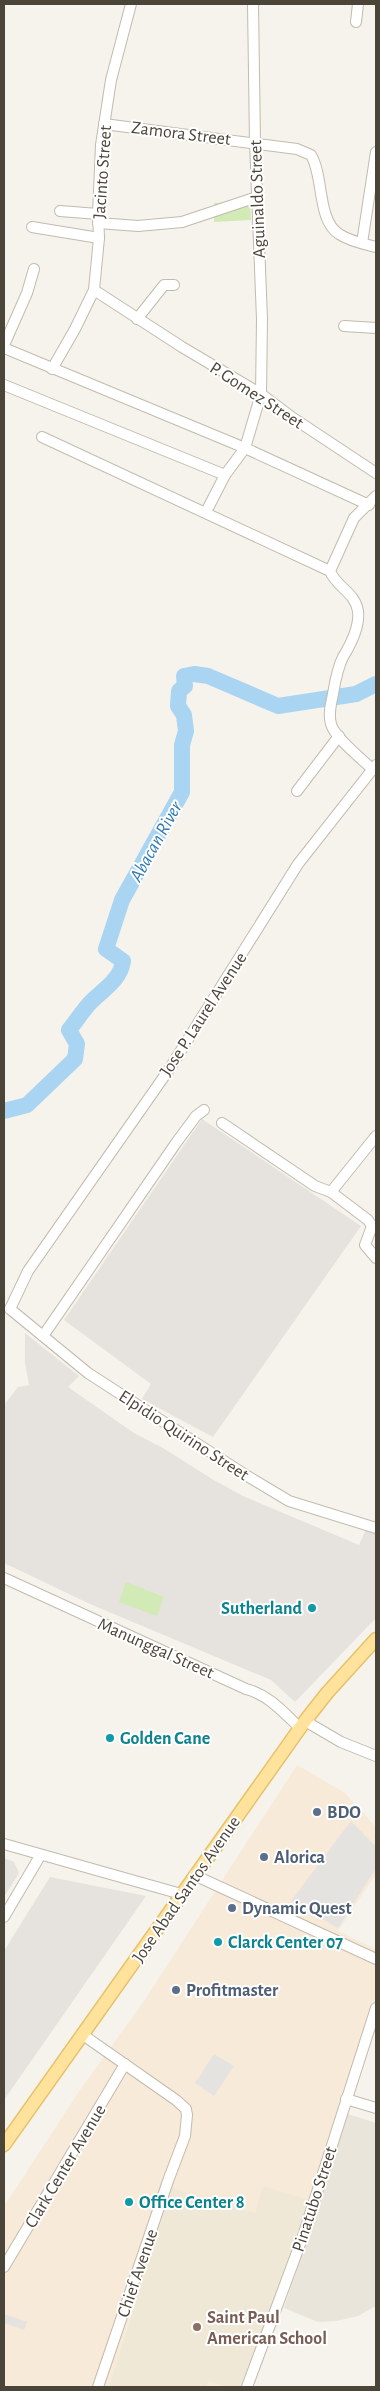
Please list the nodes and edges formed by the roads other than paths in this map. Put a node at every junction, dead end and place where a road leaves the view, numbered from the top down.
1 (131, 4) edge
2 (252, 4) edge
3 (358, 4) edge
4 (356, 22) dead end
5 (104, 124) junction
6 (255, 142) junction
7 (376, 152) edge
8 (257, 197) junction
9 (60, 211) dead end
10 (98, 218) junction
11 (32, 227) dead end
12 (99, 238) junction
13 (362, 244) junction
14 (376, 247) edge
15 (34, 269) dead end
16 (174, 285) dead end
17 (94, 290) junction
18 (138, 319) junction
19 (344, 326) dead end
20 (376, 328) edge
21 (4, 347) edge
22 (52, 369) junction
23 (4, 385) edge
24 (261, 394) junction
25 (42, 437) dead end
26 (245, 448) junction
27 (376, 473) edge
28 (226, 475) junction
29 (373, 500) edge
30 (206, 512) junction
31 (330, 571) junction
32 (338, 736) junction
33 (374, 767) edge
34 (297, 791) dead end
35 (204, 1110) dead end
36 (222, 1123) dead end
37 (376, 1136) edge
38 (332, 1192) junction
39 (376, 1258) edge
40 (7, 1309) edge
41 (43, 1336) junction
42 (376, 1528) edge
43 (4, 1578) edge
44 (376, 1639) edge
45 (302, 1725) junction
46 (376, 1756) edge
47 (4, 1844) edge
48 (40, 1856) junction
49 (194, 1875) junction
50 (182, 1894) junction
51 (4, 1917) edge
52 (376, 1959) edge
53 (376, 2008) edge
54 (83, 2035) junction
55 (125, 2064) junction
56 (346, 2098) junction
57 (376, 2108) edge
58 (4, 2145) edge
59 (4, 2267) edge
60 (98, 2387) edge
61 (247, 2387) edge

1 - 5 street, Jacinto Street
2 - 6 street, Aguinaldo Street
3 - 4 street
5 - 6 street, Zamora Street
5 - 10 street, Jacinto Street
6 - 8 street, Aguinaldo Street
6 - 13 street, Zamora Street
7 - 13 street
8 - 10 street
8 - 24 street, Aguinaldo Street
9 - 10 street
10 - 12 street, Jacinto Street
11 - 12 street
12 - 17 street, Jacinto Street
13 - 14 street, Zamora Street
15 - 21 street
16 - 18 street
17 - 18 street
17 - 22 street, Jacinto Street
18 - 24 street, P. Gomez Street
19 - 20 street
21 - 22 street
22 - 26 street
23 - 28 street
24 - 26 street, Aguinaldo Street
24 - 27 street, P. Gomez Street
25 - 30 street
26 - 28 street, Aguinaldo Street
26 - 29 street
28 - 30 street, Aguinaldo Street
29 - 31 street
30 - 31 street
31 - 32 street, Jose P. Laurel Avenue
32 - 33 street, Jose P. Laurel Avenue
32 - 34 street
33 - 40 street, Jose P. Laurel Avenue
35 - 41 street
36 - 38 street
37 - 38 street
38 - 39 street
40 - 41 street, Elpidio Quirino Street
41 - 42 street, Elpidio Quirino Street
43 - 45 street, Manunggal Street
44 - 45 main road, Jose Abad Santos Avenue
45 - 46 street, Manunggal Street
45 - 49 main road, Jose Abad Santos Avenue
47 - 48 street
48 - 50 street
48 - 51 street
49 - 50 main road, Jose Abad Santos Avenue
49 - 52 street
50 - 54 main road, Jose Abad Santos Avenue
53 - 56 street, Pinatubo Street
54 - 55 street, Chief Avenue
54 - 58 main road, Jose Abad Santos Avenue
55 - 59 street, Clark Center Avenue
55 - 60 street, Chief Avenue
56 - 57 street
56 - 61 street, Pinatubo Street

